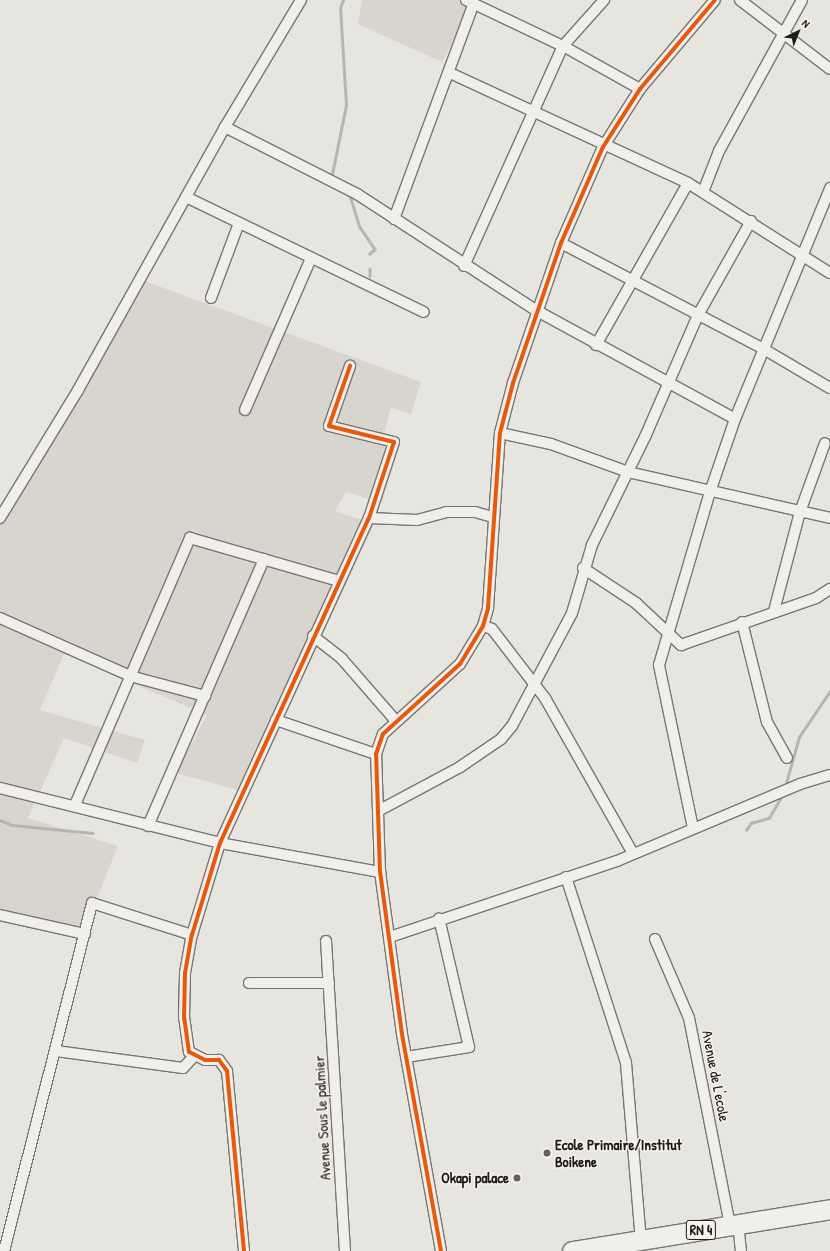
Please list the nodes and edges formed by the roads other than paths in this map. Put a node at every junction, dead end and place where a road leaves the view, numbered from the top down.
1 (301, 0) edge
2 (604, 0) edge
3 (714, 0) edge
4 (740, 0) edge
5 (802, 0) edge
6 (470, 1) edge
7 (785, 33) junction
8 (564, 46) junction
9 (830, 69) edge
10 (450, 73) junction
11 (640, 89) junction
12 (530, 113) junction
13 (225, 127) junction
14 (603, 147) junction
15 (688, 183) junction
16 (830, 188) edge
17 (703, 192) junction
18 (186, 197) junction
19 (394, 219) junction
20 (751, 221) junction
21 (239, 223) junction
22 (561, 243) junction
23 (802, 254) junction
24 (311, 258) junction
25 (464, 266) junction
26 (830, 273) edge
27 (634, 282) junction
28 (210, 298) dead end
29 (424, 312) dead end
30 (539, 312) junction
31 (698, 315) junction
32 (596, 345) junction
33 (762, 348) junction
34 (350, 366) dead end
35 (667, 383) junction
36 (830, 388) edge
37 (245, 410) dead end
38 (735, 419) junction
39 (500, 433) junction
40 (825, 443) dead end
41 (628, 472) junction
42 (710, 492) junction
43 (800, 512) junction
44 (492, 517) junction
45 (0, 518) edge
46 (369, 518) junction
47 (830, 518) edge
48 (264, 559) junction
49 (583, 568) junction
50 (339, 581) junction
51 (830, 589) edge
52 (774, 611) junction
53 (0, 618) edge
54 (742, 622) junction
55 (483, 626) junction
56 (668, 632) junction
57 (313, 636) junction
58 (130, 676) junction
59 (534, 680) junction
60 (205, 696) junction
61 (276, 720) junction
62 (396, 720) junction
63 (376, 754) junction
64 (787, 758) dead end
65 (830, 775) edge
66 (0, 788) edge
67 (75, 805) junction
68 (378, 811) junction
69 (148, 826) junction
70 (693, 828) junction
71 (220, 843) junction
72 (632, 852) junction
73 (380, 872) junction
74 (566, 876) junction
75 (0, 914) edge
76 (440, 918) junction
77 (84, 934) junction
78 (192, 935) junction
79 (390, 938) junction
80 (655, 939) dead end
81 (326, 941) dead end
82 (249, 983) dead end
83 (329, 984) junction
84 (56, 1051) junction
85 (194, 1056) junction
86 (406, 1057) junction
87 (829, 1213) edge
88 (734, 1224) junction
89 (641, 1240) junction
90 (4, 1251) edge
91 (244, 1251) edge
92 (345, 1251) edge
93 (441, 1251) edge
94 (578, 1251) edge
95 (741, 1251) edge

1 - 13 street
2 - 8 street
3 - 11 street
4 - 7 street
5 - 7 street
6 - 8 street
6 - 10 street
7 - 9 street
7 - 17 street
8 - 11 street
8 - 12 street
10 - 12 street
10 - 19 street
11 - 14 street
12 - 14 street
12 - 25 street
13 - 18 street
13 - 19 street
14 - 15 street
14 - 22 street
15 - 17 street
15 - 27 street
16 - 23 street
17 - 20 street
18 - 21 street
18 - 45 street
19 - 25 street
20 - 23 street
20 - 31 street
21 - 24 street
21 - 28 street
22 - 27 street
22 - 30 street
23 - 26 street
23 - 33 street
24 - 29 street
24 - 37 street
25 - 30 street
27 - 31 street
27 - 32 street
30 - 32 street
30 - 39 street
31 - 33 street
31 - 35 street
32 - 35 street
33 - 36 street
33 - 38 street
34 - 46 street
35 - 38 street
35 - 41 street
38 - 42 street
39 - 41 street
39 - 44 street
40 - 43 street
41 - 42 street
41 - 49 street
42 - 43 street
42 - 56 street
43 - 47 street
43 - 52 street
44 - 46 street
44 - 55 street
46 - 50 street
48 - 50 street
48 - 58 street
48 - 60 street
49 - 56 street
49 - 59 street
50 - 57 street
51 - 52 street
52 - 54 street
53 - 58 street
54 - 56 street
54 - 64 street
55 - 59 street
55 - 62 street
56 - 70 street
57 - 61 street
57 - 62 street
58 - 60 street
58 - 67 street
59 - 68 street
59 - 72 street
60 - 69 street
61 - 63 street
61 - 71 street
62 - 63 street
63 - 68 street
65 - 70 street
66 - 67 street
67 - 69 street
68 - 73 street
69 - 71 street
70 - 72 street
71 - 73 street
71 - 78 street
72 - 74 street
73 - 79 street
74 - 76 street
74 - 89 street
75 - 77 street
76 - 79 street
76 - 86 street
77 - 78 street
77 - 84 street
78 - 85 street
79 - 86 street
80 - 88 street, Avenue de L'ecole
81 - 83 street, Avenue Sous le palmier
82 - 83 street
83 - 92 street, Avenue Sous le palmier
84 - 85 street
84 - 90 street
85 - 91 street
86 - 93 street
87 - 88 highway, RN 4
88 - 89 highway, RN 4
88 - 95 street, Avenue de L'ecole
89 - 94 highway, RN 4

